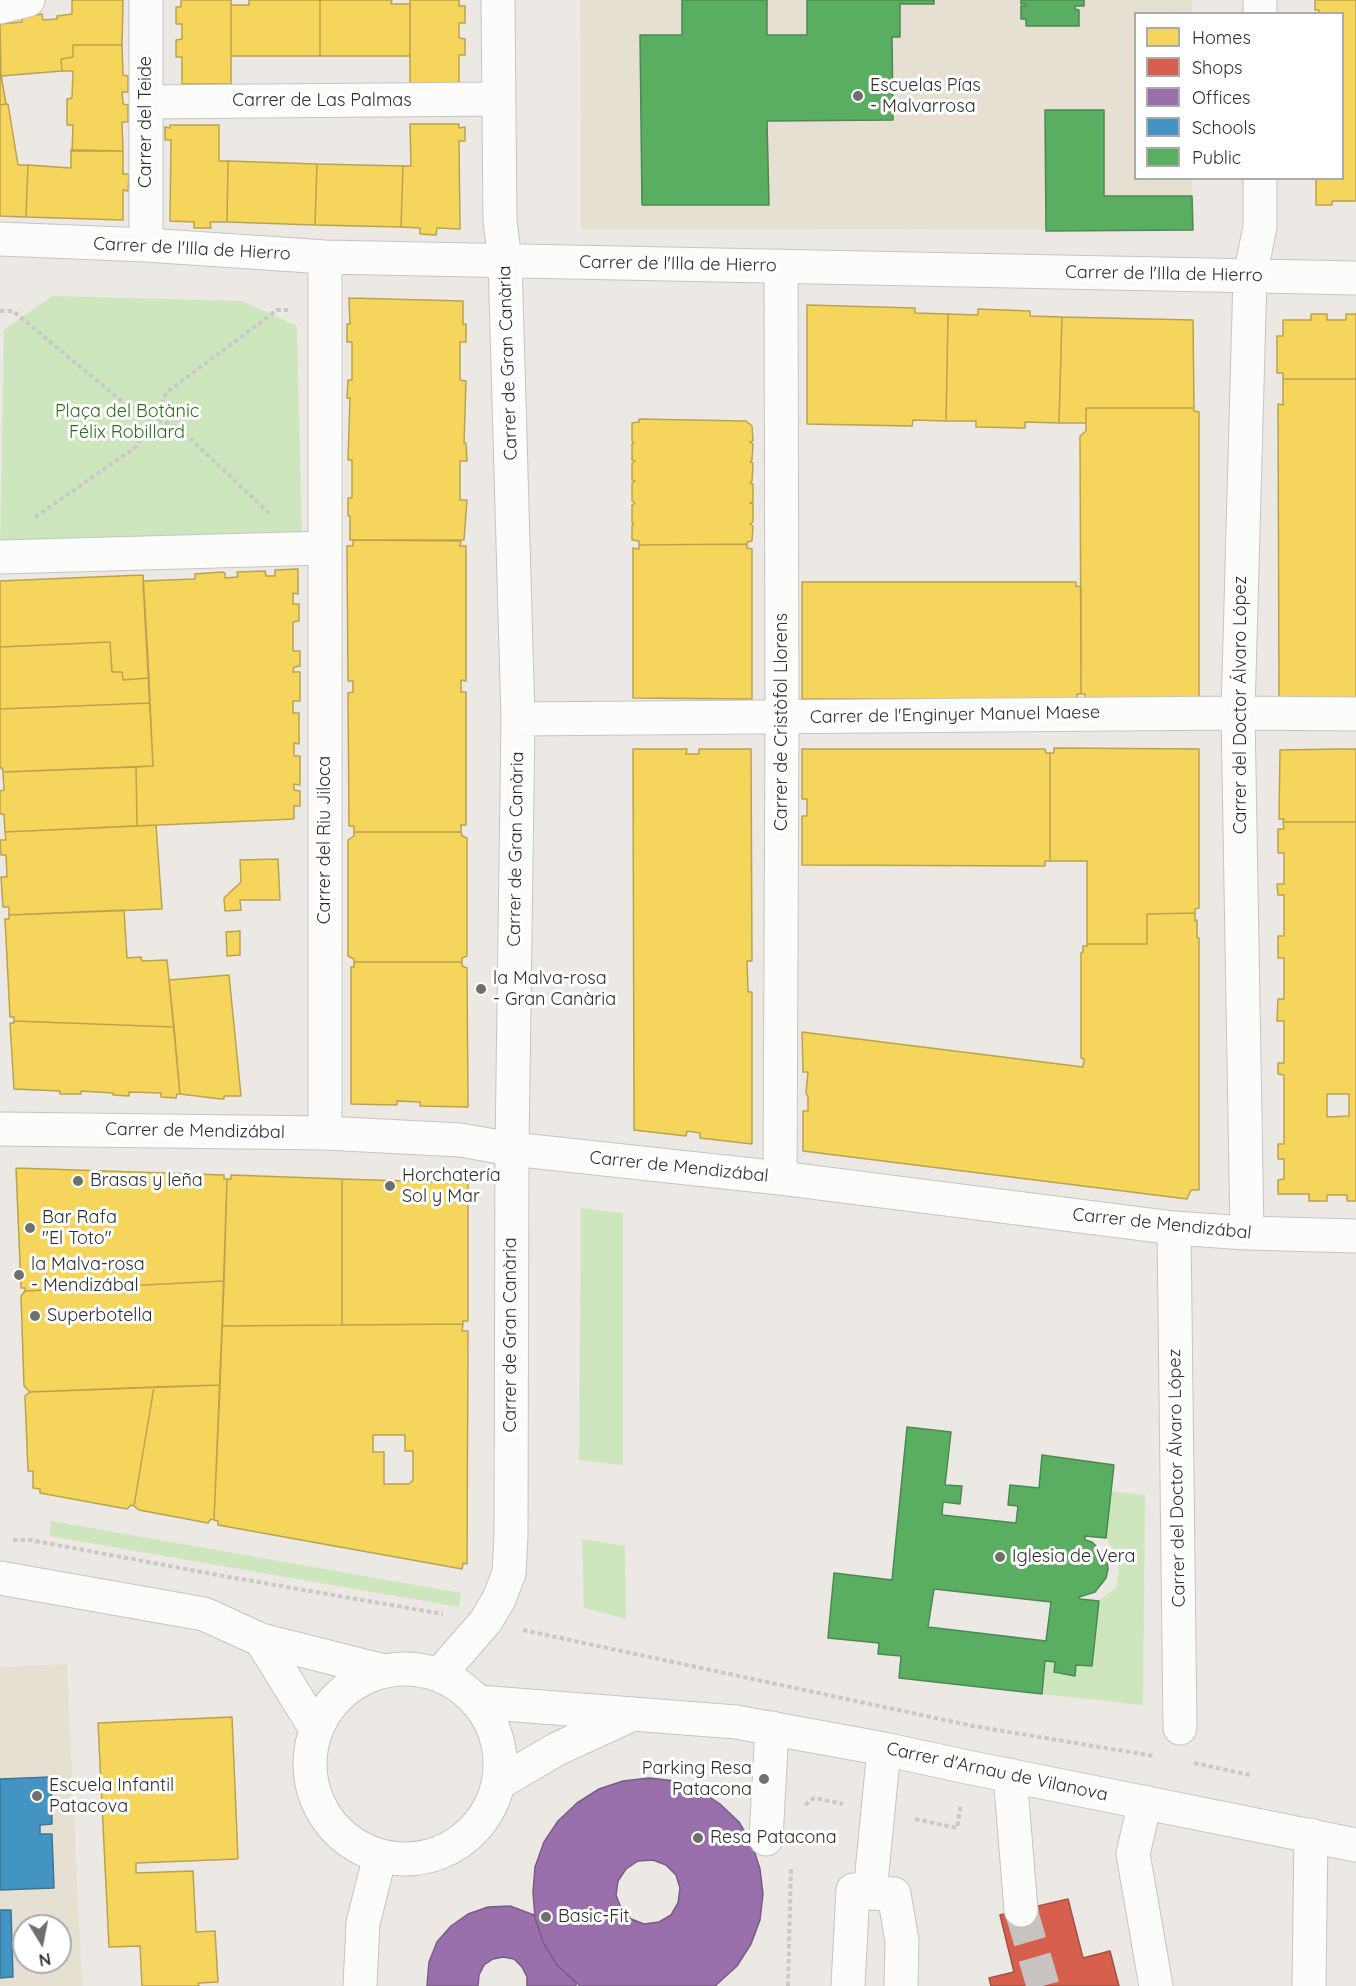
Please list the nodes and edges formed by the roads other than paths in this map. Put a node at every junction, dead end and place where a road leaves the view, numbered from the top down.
1 (28, 0) edge
2 (146, 0) edge
3 (498, 0) edge
4 (0, 7) edge
5 (498, 99) junction
6 (146, 102) junction
7 (1260, 180) edge
8 (0, 239) edge
9 (146, 245) junction
10 (325, 257) junction
11 (505, 260) junction
12 (781, 266) junction
13 (1250, 276) junction
14 (1356, 278) edge
15 (316, 548) junction
16 (0, 557) edge
17 (1238, 713) junction
18 (1356, 714) edge
19 (782, 717) junction
20 (518, 719) junction
21 (0, 1129) edge
22 (325, 1133) junction
23 (512, 1149) junction
24 (780, 1178) junction
25 (1174, 1228) junction
26 (1247, 1233) junction
27 (1356, 1236) edge
28 (0, 1578) edge
29 (261, 1640) junction
30 (384, 1671) junction
31 (439, 1675) junction
32 (478, 1702) junction
33 (636, 1713) junction
34 (772, 1728) junction
35 (1180, 1728) dead end
36 (316, 1729) junction
37 (884, 1749) junction
38 (1010, 1775) junction
39 (499, 1783) junction
40 (1145, 1802) junction
41 (1311, 1835) junction
42 (766, 1839) dead end
43 (1356, 1845) edge
44 (380, 1856) junction
45 (870, 1893) junction
46 (1022, 1910) tunnel mouth
47 (360, 1986) edge
48 (848, 1986) edge
49 (901, 1986) edge
50 (1156, 1986) edge
51 (1309, 1986) edge

1 - 4 street
2 - 6 street, Carrer del Teide
3 - 5 street, Carrer de Gran Canària
5 - 6 street, Carrer de Las Palmas
5 - 11 street, Carrer de Gran Canària
6 - 9 street, Carrer del Teide
7 - 13 street, Carrer del Doctor Álvaro López
8 - 9 street, Carrer de l'Illa de Hierro
9 - 10 street, Carrer de l'Illa de Hierro
10 - 11 street, Carrer de l'Illa de Hierro
10 - 15 street, Carrer del Riu Jiloca
11 - 12 street, Carrer de l'Illa de Hierro
11 - 20 street, Carrer de Gran Canària
12 - 13 street, Carrer de l'Illa de Hierro
12 - 19 street, Carrer de Cristòfol Llorens
13 - 14 street, Carrer de l'Illa de Hierro
13 - 17 street, Carrer del Doctor Álvaro López
15 - 16 street
15 - 22 street, Carrer del Riu Jiloca
17 - 18 street, Carrer de l'Enginyer Manuel Maese
17 - 19 street, Carrer de l'Enginyer Manuel Maese
17 - 26 street, Carrer del Doctor Álvaro López
19 - 20 street, Carrer de l'Enginyer Manuel Maese
19 - 24 street, Carrer de Cristòfol Llorens
20 - 23 street, Carrer de Gran Canària
21 - 22 street, Carrer de Mendizábal
22 - 23 street, Carrer de Mendizábal
23 - 24 street, Carrer de Mendizábal
23 - 31 street, Carrer de Gran Canària
24 - 25 street, Carrer de Mendizábal
25 - 26 street, Carrer de Mendizábal
25 - 35 street, Carrer del Doctor Álvaro López
26 - 27 street, Carrer de Mendizábal
28 - 29 street
29 - 30 street
29 - 36 street
30 - 31 street
30 - 36 street
31 - 32 street
32 - 33 street, Carrer d'Arnau de Vilanova
32 - 39 street
33 - 34 street, Carrer d'Arnau de Vilanova
33 - 39 street, Carrer d'Arnau de Vilanova
34 - 37 street, Carrer d'Arnau de Vilanova
34 - 42 street
36 - 44 street
37 - 38 street, Carrer d'Arnau de Vilanova
37 - 45 street
38 - 40 street, Carrer d'Arnau de Vilanova
38 - 46 street
39 - 44 street
40 - 41 street, Carrer d'Arnau de Vilanova
40 - 50 street
41 - 43 street, Carrer d'Arnau de Vilanova
41 - 51 street
44 - 47 street
45 - 48 street
45 - 49 street

